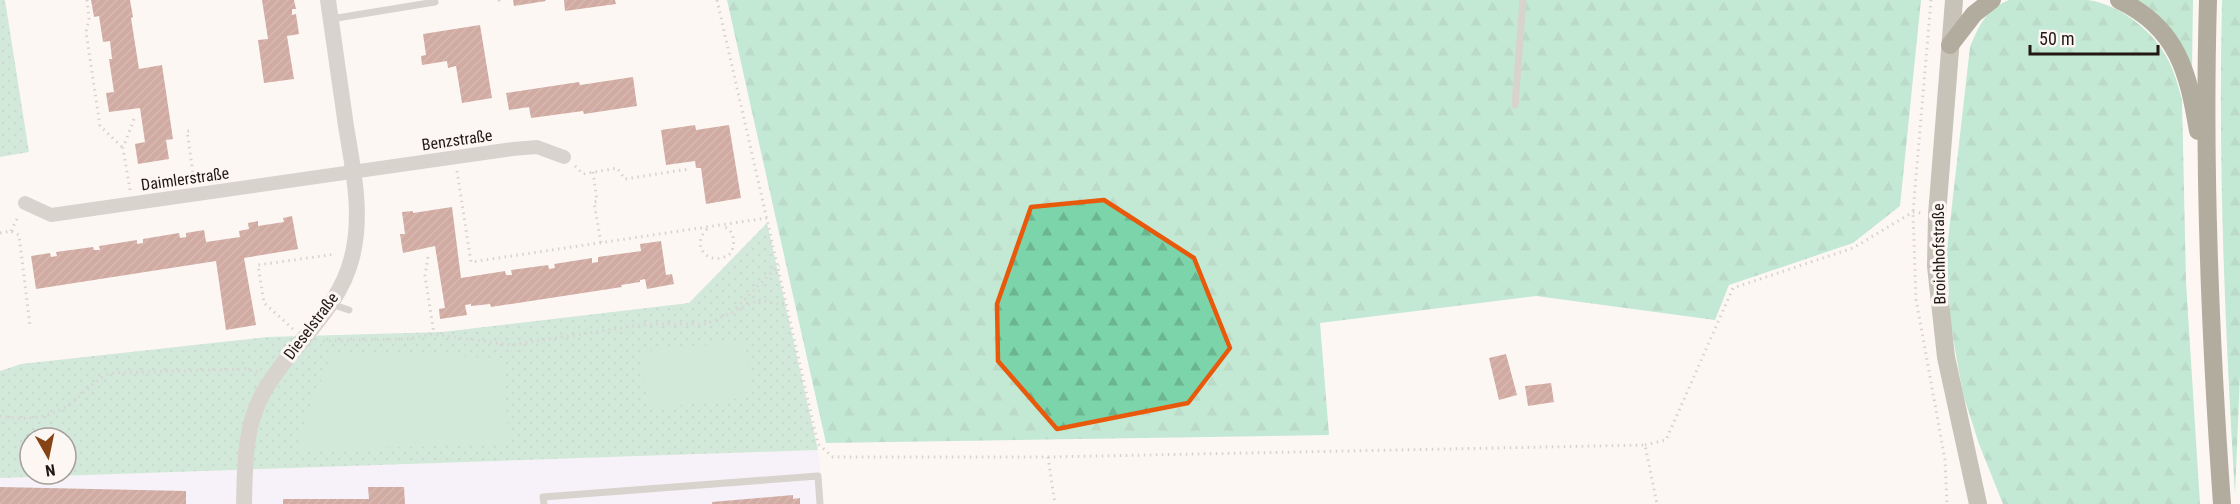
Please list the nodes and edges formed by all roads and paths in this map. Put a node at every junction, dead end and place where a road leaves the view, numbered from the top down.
1 (87, 0) edge
2 (328, 0) edge
3 (717, 0) edge
4 (1523, 0) edge
5 (1954, 0) edge
6 (1992, 0) edge
7 (2120, 0) edge
8 (2208, 0) edge
9 (435, 2) dead end
10 (331, 19) junction
11 (1950, 45) junction
12 (1515, 105) dead end
13 (134, 118) dead end
14 (189, 131) dead end
15 (123, 148) junction
16 (455, 157) junction
17 (564, 157) joint
18 (689, 169) dead end
19 (353, 171) junction
20 (593, 172) junction
21 (196, 194) junction
22 (2208, 195) junction
23 (25, 203) dead end
24 (132, 203) junction
25 (1937, 215) junction
26 (768, 218) junction
27 (717, 226) junction
28 (708, 228) junction
29 (0, 233) edge
30 (600, 243) junction
31 (428, 257) dead end
32 (352, 258) junction
33 (779, 265) junction
34 (331, 304) junction
35 (788, 306) junction
36 (350, 310) dead end
37 (735, 310) junction
38 (30, 326) dead end
39 (434, 334) junction
40 (302, 339) junction
41 (273, 377) junction
42 (0, 417) edge
43 (1645, 445) junction
44 (1048, 457) junction
45 (1969, 466) junction
46 (244, 504) edge
47 (544, 504) edge
48 (820, 504) edge
49 (1055, 504) edge
50 (1657, 504) edge
51 (1966, 504) edge
52 (1978, 504) edge
53 (1990, 504) edge
54 (2222, 504) edge

1 - 15 path
2 - 10 street, Dieselstraße
3 - 26 path
4 - 12 lane
5 - 11 main road, Broichhofstraße
6 - 11 highway
7 - 22 highway
8 - 22 highway
9 - 10 lane
10 - 19 street, Dieselstraße
11 - 25 main road, Broichhofstraße
13 - 15 path
14 - 21 path
15 - 24 path
16 - 17 street, Benzstraße
16 - 19 street, Benzstraße
16 - 30 path
17 - 20 path
18 - 20 path
19 - 21 street, Daimlerstraße
19 - 32 street, Dieselstraße
20 - 30 path
21 - 24 street, Daimlerstraße
22 - 54 highway
23 - 24 street, Daimlerstraße
25 - 43 path
25 - 45 main road, Broichhofstraße
26 - 27 path
26 - 33 path
27 - 28 path
27 - 28 path
28 - 30 path
29 - 38 path
31 - 39 path
32 - 34 street, Dieselstraße
32 - 40 path
33 - 35 path
33 - 37 path
34 - 36 lane
34 - 40 street, Dieselstraße
35 - 37 path
35 - 44 path
37 - 39 path
39 - 40 path
40 - 41 street, Dieselstraße
41 - 42 path
41 - 46 street, Dieselstraße
43 - 44 path
43 - 50 path
44 - 49 path
45 - 51 main road
45 - 52 main road, Broichhofstraße
45 - 53 main road
47 - 48 lane

